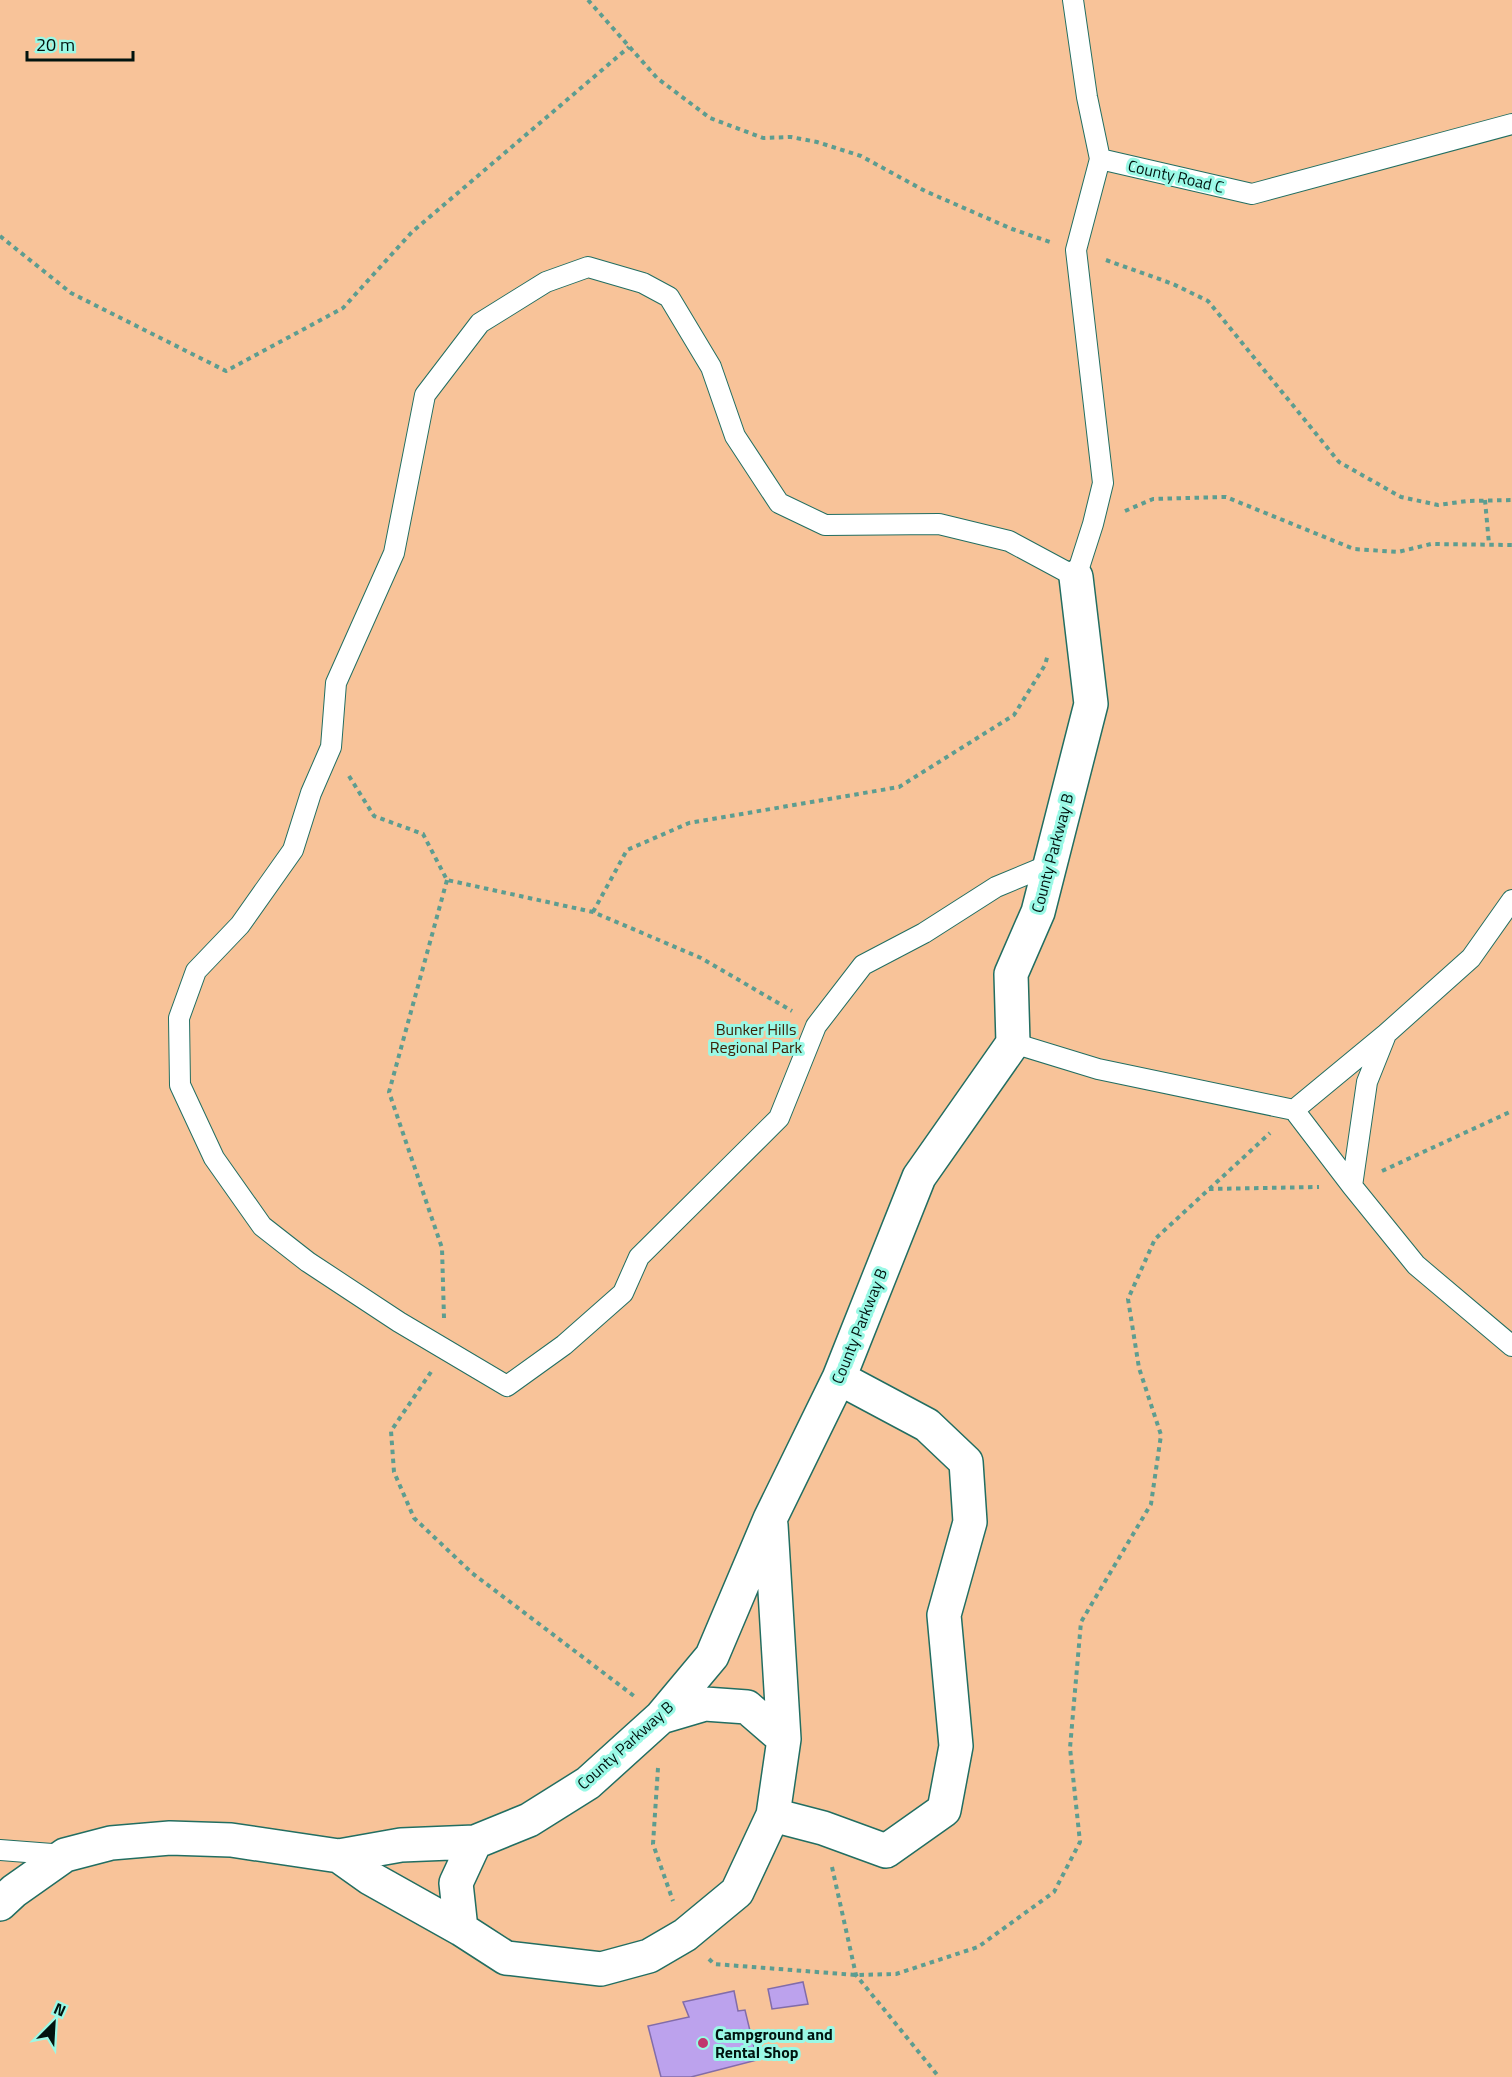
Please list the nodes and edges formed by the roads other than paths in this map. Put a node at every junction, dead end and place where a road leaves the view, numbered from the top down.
1 (1073, 0) edge
2 (1512, 124) edge
3 (1100, 159) junction
4 (1076, 577) junction
5 (1049, 865) junction
6 (1512, 900) edge
7 (1386, 1034) junction
8 (1013, 1043) junction
9 (1294, 1110) junction
10 (1352, 1186) junction
11 (1512, 1346) edge
12 (839, 1378) junction
13 (770, 1519) junction
14 (661, 1717) junction
15 (784, 1738) junction
16 (773, 1815) junction
17 (475, 1842) junction
18 (0, 1850) edge
19 (65, 1855) junction
20 (339, 1856) junction
21 (0, 1904) edge
22 (461, 1929) junction

1 - 3 lane
2 - 3 lane, County Road C
3 - 4 lane
4 - 5 street, County Parkway B
4 - 5 lane
5 - 8 street, County Parkway B
6 - 7 lane
7 - 9 lane
7 - 10 lane
8 - 9 lane
8 - 12 street, County Parkway B
9 - 10 lane
10 - 11 lane
12 - 13 street, County Parkway B
12 - 16 street
13 - 14 street, County Parkway B
13 - 15 street, County Parkway B
14 - 15 street
14 - 17 street, County Parkway B
15 - 16 street, County Parkway B
16 - 22 street, County Parkway B
17 - 20 street, County Parkway B
17 - 22 street
18 - 19 lane
19 - 20 street, County Parkway B
19 - 21 street, County Parkway B
20 - 22 street, County Parkway B

